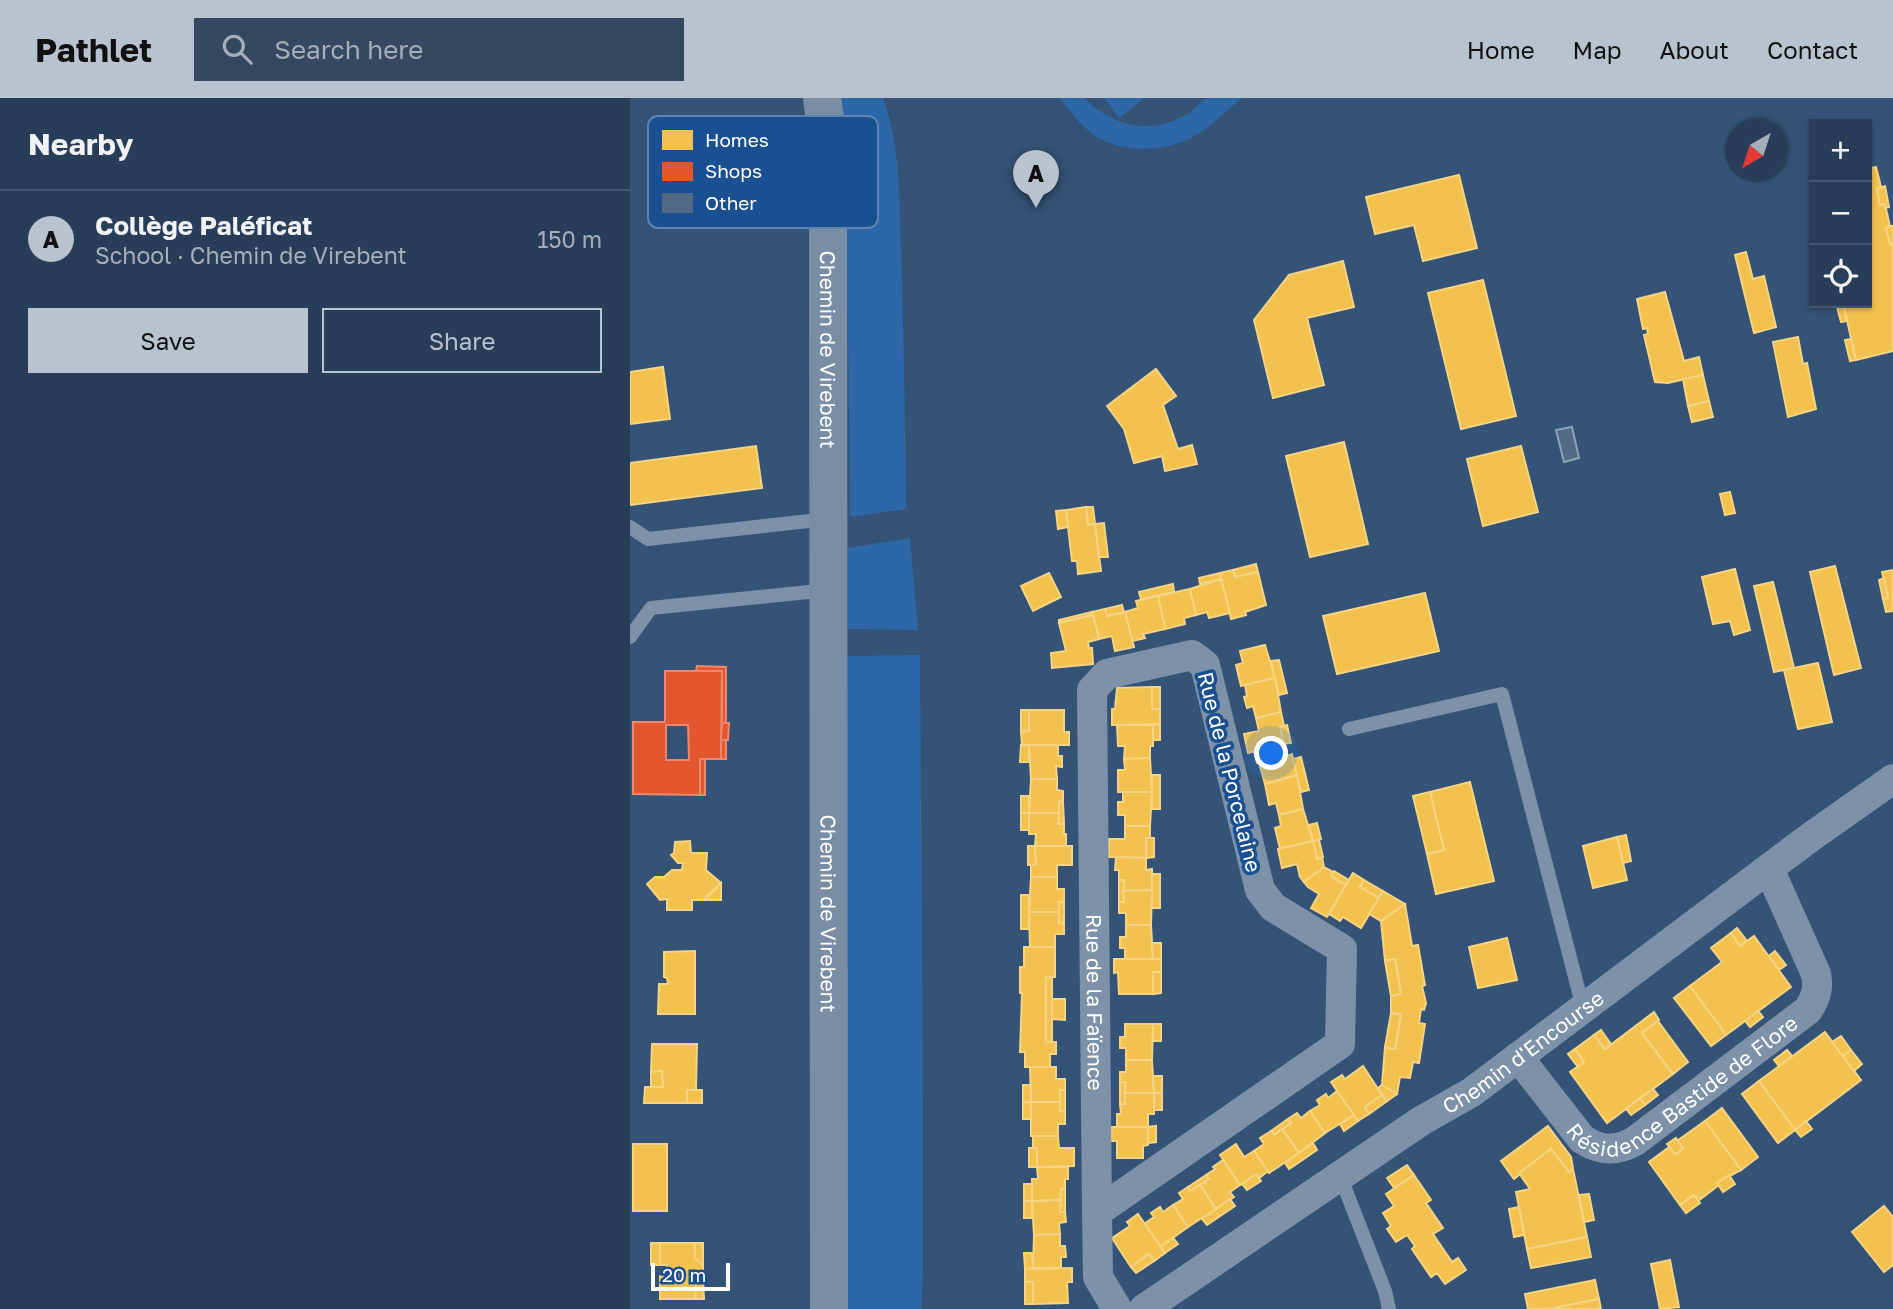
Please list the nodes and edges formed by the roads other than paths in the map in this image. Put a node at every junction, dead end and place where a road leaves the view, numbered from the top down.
1 (822, 98) edge
2 (825, 116) edge
3 (828, 228) edge
4 (829, 519) junction
5 (630, 527) edge
6 (829, 590) junction
7 (630, 637) edge
8 (1092, 690) joint
9 (1349, 729) dead end
10 (1893, 779) edge
11 (1769, 869) junction
12 (1584, 1008) junction
13 (1518, 1057) junction
14 (1338, 1178) junction
15 (1097, 1212) junction
16 (829, 1309) edge
17 (1117, 1309) edge
18 (1144, 1309) edge
19 (1389, 1309) edge

1 - 2 street, Chemin de Virebent
3 - 4 street, Chemin de Virebent
4 - 5 lane
4 - 6 street, Chemin de Virebent
6 - 7 lane
6 - 16 street, Chemin de Virebent
8 - 15 street, Rue de la Faïence
8 - 15 street, Rue de la Porcelaine
9 - 12 lane
10 - 11 street, Chemin d'Encourse
11 - 12 street, Chemin d'Encourse
11 - 13 street, Résidence Bastide de Flore
12 - 13 street, Chemin d'Encourse
13 - 14 street, Chemin d'Encourse
14 - 18 street, Chemin d'Encourse
14 - 19 lane
15 - 17 street, Rue de la Faïence

